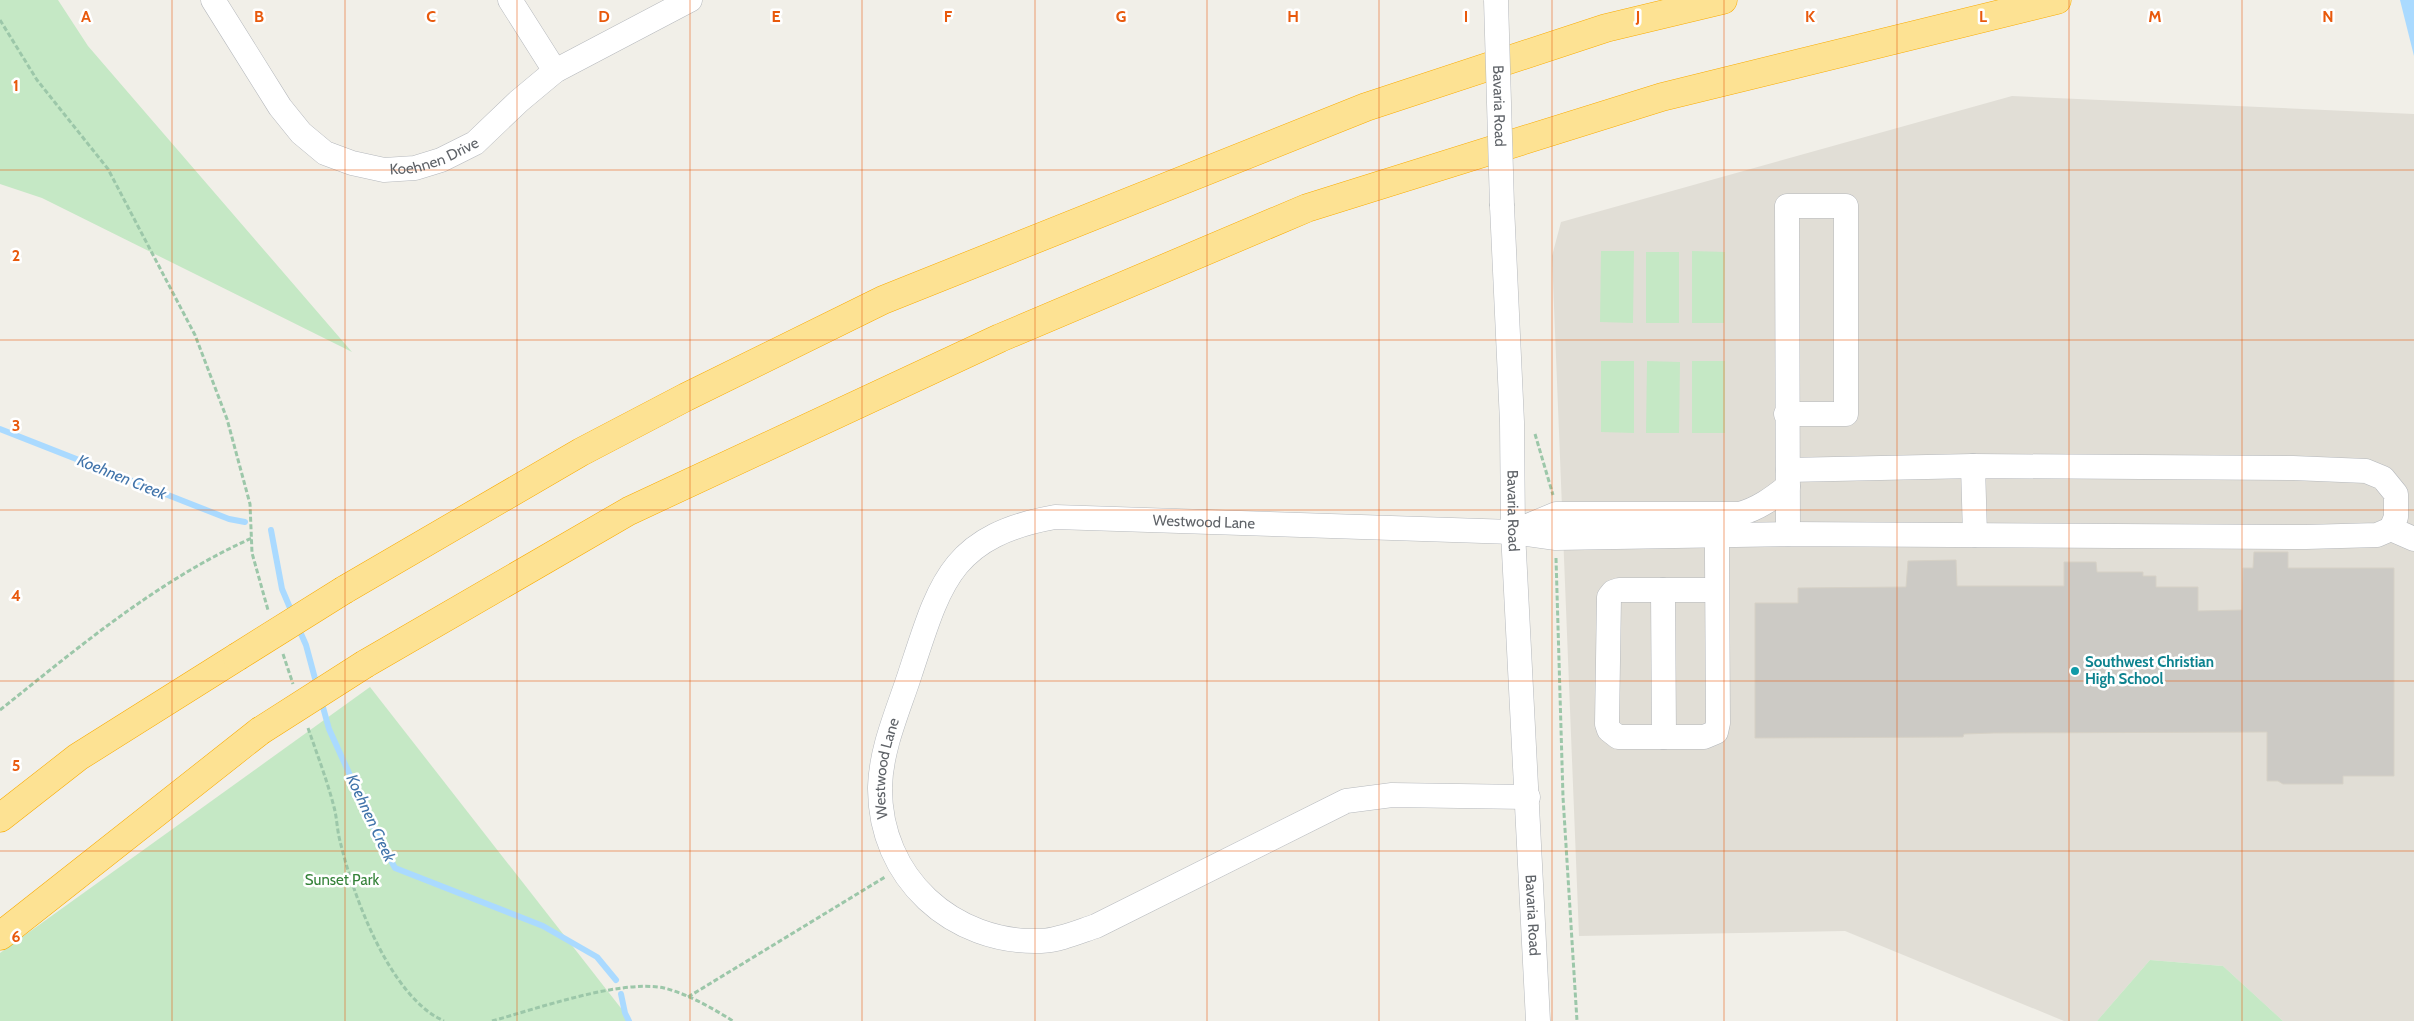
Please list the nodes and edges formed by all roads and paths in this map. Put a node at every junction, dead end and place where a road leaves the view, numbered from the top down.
1 (213, 0) edge
2 (510, 0) edge
3 (690, 0) edge
4 (1496, 0) edge
5 (1723, 0) edge
6 (2057, 0) edge
7 (0, 20) edge
8 (555, 71) junction
9 (1786, 414) junction
10 (1534, 432) dead end
11 (1973, 466) junction
12 (1788, 478) junction
13 (1556, 514) junction
14 (1732, 529) junction
15 (2391, 529) junction
16 (1513, 532) junction
17 (1788, 534) junction
18 (1975, 534) junction
19 (252, 538) junction
20 (1556, 538) junction
21 (2414, 539) edge
22 (1663, 590) junction
23 (1717, 590) junction
24 (270, 616) dead end
25 (283, 653) dead end
26 (295, 690) dead end
27 (0, 710) edge
28 (305, 718) dead end
29 (1664, 737) junction
30 (1528, 797) junction
31 (0, 818) edge
32 (902, 867) junction
33 (0, 936) edge
34 (687, 998) junction
35 (444, 1021) edge
36 (492, 1021) edge
37 (733, 1021) edge
38 (1538, 1021) edge
39 (1577, 1021) edge

1 - 8 street, Koehnen Drive
2 - 8 street
3 - 8 street, Koehnen Drive
4 - 16 street, Bavaria Road, bridge
5 - 31 highway, bridge
6 - 33 highway, bridge
7 - 19 path
9 - 9 street
9 - 12 street
10 - 13 path
11 - 12 street
11 - 15 street
11 - 18 street
12 - 14 street
12 - 17 street
13 - 14 street
13 - 16 street
14 - 17 street
14 - 20 street, Westwood Lane
14 - 23 street
15 - 18 street
15 - 21 street
16 - 20 street, Westwood Lane
16 - 30 street, Bavaria Road
16 - 32 street, Westwood Lane
17 - 18 street
19 - 24 path
19 - 27 path
20 - 39 path
22 - 23 street
22 - 29 street
22 - 29 street
23 - 29 street
25 - 26 path
28 - 35 path
30 - 32 street, Westwood Lane
30 - 38 street, Bavaria Road
32 - 34 path
34 - 36 path
34 - 37 path

